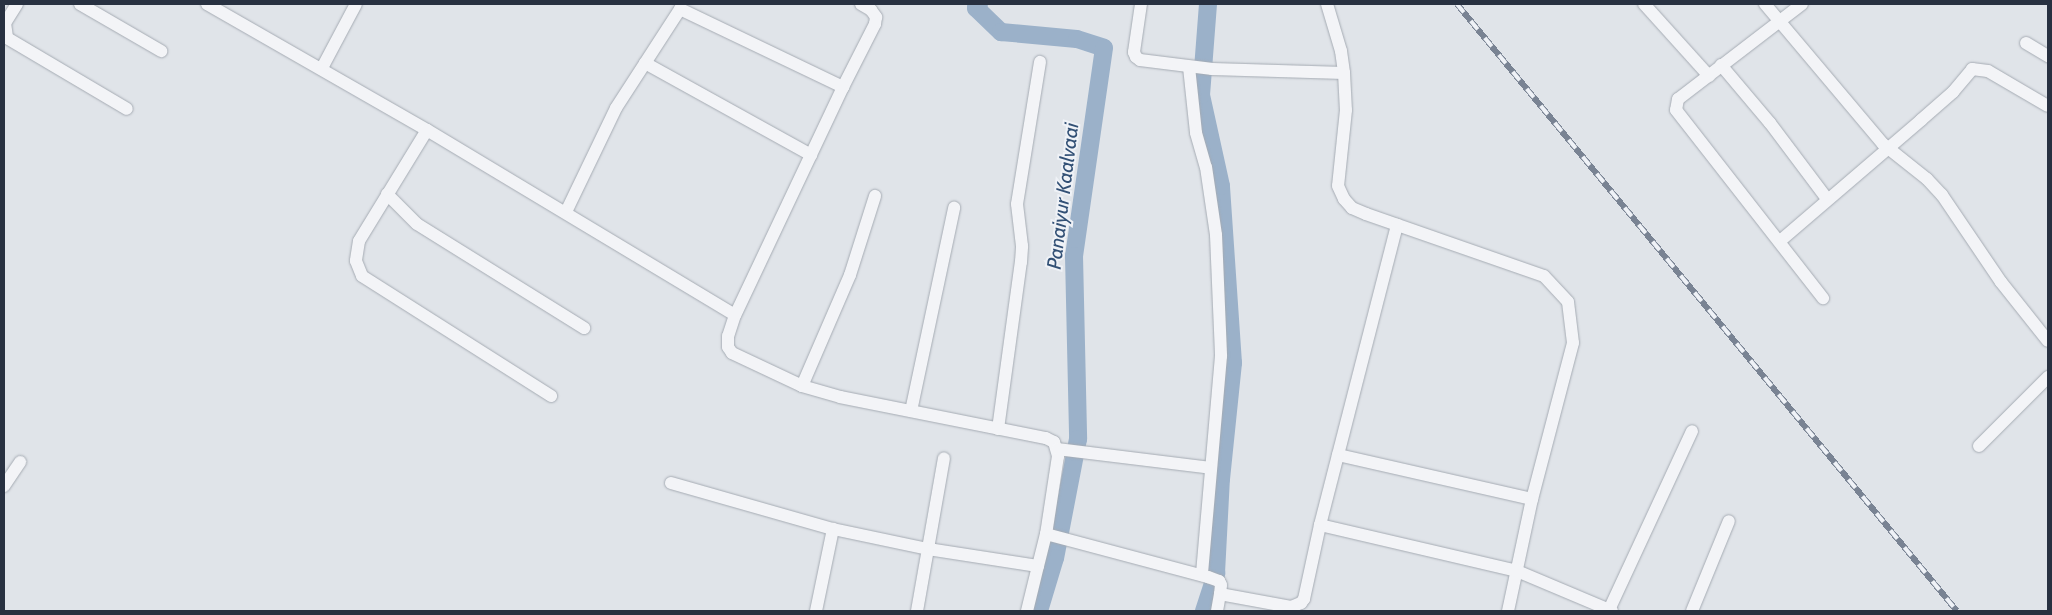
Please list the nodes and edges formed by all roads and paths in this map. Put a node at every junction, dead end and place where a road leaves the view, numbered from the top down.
1 (17, 4) edge
2 (80, 4) edge
3 (207, 4) edge
4 (356, 4) edge
5 (860, 4) edge
6 (1140, 4) edge
7 (1327, 4) edge
8 (1644, 4) edge
9 (1765, 4) edge
10 (1802, 4) edge
11 (682, 7) edge
12 (1779, 22) junction
13 (2026, 43) dead end
14 (161, 51) dead end
15 (2048, 56) edge
16 (1040, 62) dead end
17 (645, 63) junction
18 (1721, 66) junction
19 (1191, 67) junction
20 (322, 68) junction
21 (1344, 73) junction
22 (1709, 76) junction
23 (843, 86) junction
24 (2048, 106) edge
25 (127, 109) dead end
26 (427, 130) junction
27 (1889, 149) junction
28 (811, 155) junction
29 (387, 194) junction
30 (875, 196) dead end
31 (1828, 199) junction
32 (954, 208) dead end
33 (566, 212) junction
34 (1397, 225) junction
35 (1780, 241) junction
36 (1823, 298) dead end
37 (735, 315) junction
38 (584, 328) dead end
39 (2048, 341) edge
40 (2048, 377) edge
41 (802, 386) junction
42 (551, 396) dead end
43 (911, 411) junction
44 (998, 429) junction
45 (1692, 430) dead end
46 (1979, 446) dead end
47 (1062, 450) junction
48 (1338, 454) junction
49 (944, 458) dead end
50 (20, 462) dead end
51 (1211, 468) junction
52 (671, 483) dead end
53 (4, 486) edge
54 (1532, 499) junction
55 (1729, 521) dead end
56 (1320, 525) junction
57 (833, 529) junction
58 (1050, 535) junction
59 (928, 549) junction
60 (1038, 566) junction
61 (1517, 572) junction
62 (1212, 582) junction
63 (816, 611) edge
64 (917, 611) edge
65 (1027, 611) edge
66 (1217, 611) edge
67 (1508, 611) edge
68 (1611, 611) edge
69 (1692, 611) edge

1 - 25 street
2 - 14 street
3 - 20 street
4 - 20 street
5 - 23 street
6 - 19 street
7 - 21 street
8 - 22 street
9 - 12 street
10 - 12 street
11 - 17 street
11 - 23 street
12 - 18 street
12 - 27 street
13 - 15 street
16 - 44 street
17 - 28 street
17 - 33 street
18 - 22 street
18 - 31 street
19 - 21 street
19 - 51 street
20 - 26 street
21 - 34 street
22 - 35 street
23 - 28 street
24 - 27 street
26 - 29 street
26 - 33 street
27 - 31 street
27 - 39 street
28 - 37 street
29 - 38 street
29 - 42 street
30 - 41 street
31 - 35 street
32 - 43 street
33 - 37 street
34 - 48 street
34 - 54 street
35 - 36 street
37 - 41 street
40 - 46 street
41 - 43 street
43 - 44 street
44 - 47 street
45 - 68 street
47 - 51 street
47 - 58 street
48 - 54 street
48 - 56 street
49 - 59 street
50 - 53 street
51 - 62 street
52 - 57 street
54 - 61 street
55 - 69 street
56 - 61 street
56 - 62 street
57 - 59 street
57 - 63 street
58 - 60 street
58 - 62 street
59 - 60 street
59 - 64 street
60 - 65 street
61 - 67 street
61 - 68 street
62 - 66 street

